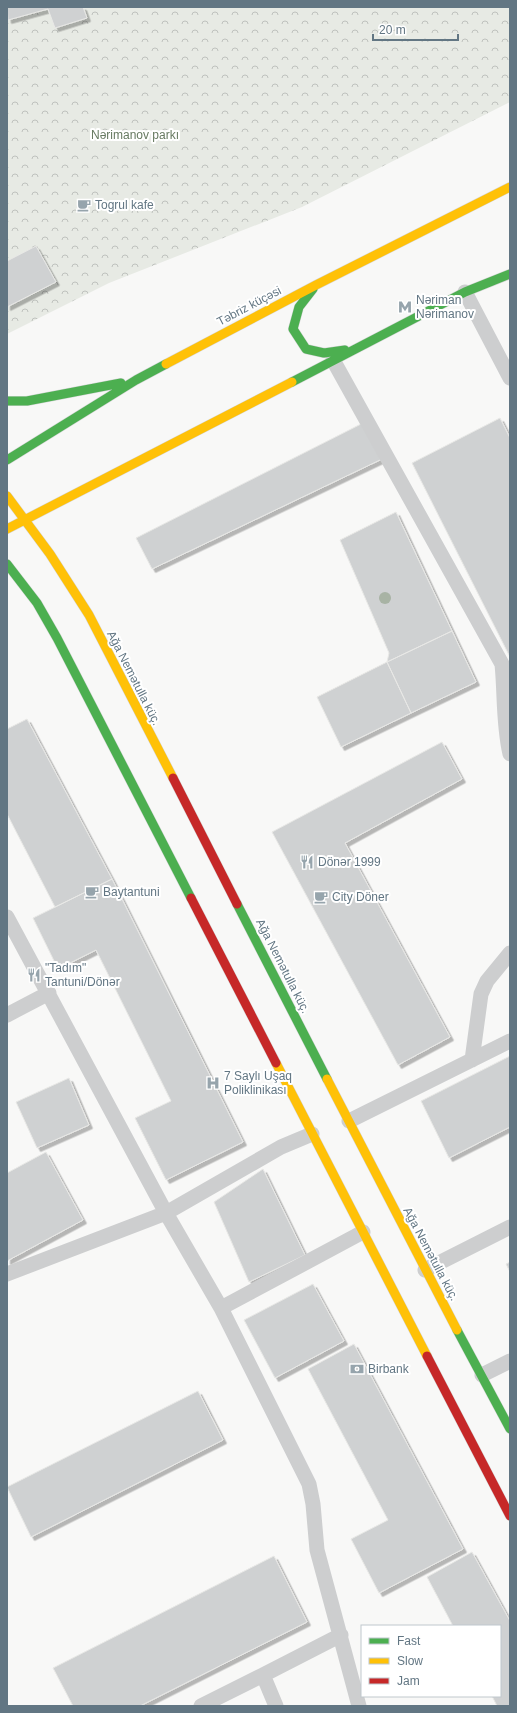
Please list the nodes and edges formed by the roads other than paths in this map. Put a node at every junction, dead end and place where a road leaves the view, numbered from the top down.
1 (510, 187) edge
2 (510, 274) edge
3 (316, 285) junction
4 (465, 292) junction
5 (353, 349) junction
6 (333, 360) junction
7 (510, 378) edge
8 (136, 380) junction
9 (7, 401) edge
10 (7, 460) edge
11 (7, 496) edge
12 (25, 519) junction
13 (7, 529) edge
14 (7, 564) edge
15 (510, 754) edge
16 (7, 917) edge
17 (510, 953) edge
18 (49, 993) junction
19 (7, 1014) edge
20 (510, 1041) edge
21 (472, 1060) junction
22 (349, 1121) junction
23 (312, 1134) junction
24 (166, 1213) junction
25 (510, 1227) edge
26 (363, 1232) junction
27 (425, 1270) junction
28 (7, 1274) edge
29 (221, 1308) junction
30 (510, 1361) edge
31 (482, 1375) junction
32 (510, 1429) edge
33 (510, 1516) edge
34 (341, 1635) junction
35 (263, 1675) junction
36 (201, 1706) edge
37 (276, 1706) edge
38 (359, 1706) edge

1 - 3 main road, Təbriz küçəsi
2 - 4 main road
3 - 5 main road
3 - 8 main road, Təbriz küçəsi
4 - 5 main road
4 - 7 lane
5 - 6 main road
6 - 12 main road
6 - 15 lane
8 - 9 main road
8 - 10 main road, Təbriz küçəsi
11 - 12 main road, Ağa Nemətulla küç.
12 - 13 main road
12 - 22 main road, Ağa Nemətulla küç.
14 - 23 main road
16 - 18 lane
17 - 21 lane
18 - 19 lane
18 - 24 lane
20 - 21 lane
21 - 22 lane
22 - 27 main road, Ağa Nemətulla küç.
23 - 24 lane
23 - 26 main road
24 - 28 lane
24 - 29 lane
25 - 27 lane
26 - 29 lane
26 - 33 main road
27 - 31 main road, Ağa Nemətulla küç.
29 - 34 lane
30 - 31 lane
31 - 32 main road, Ağa Nemətulla küç.
34 - 35 lane
34 - 38 lane
35 - 36 lane
35 - 37 lane

